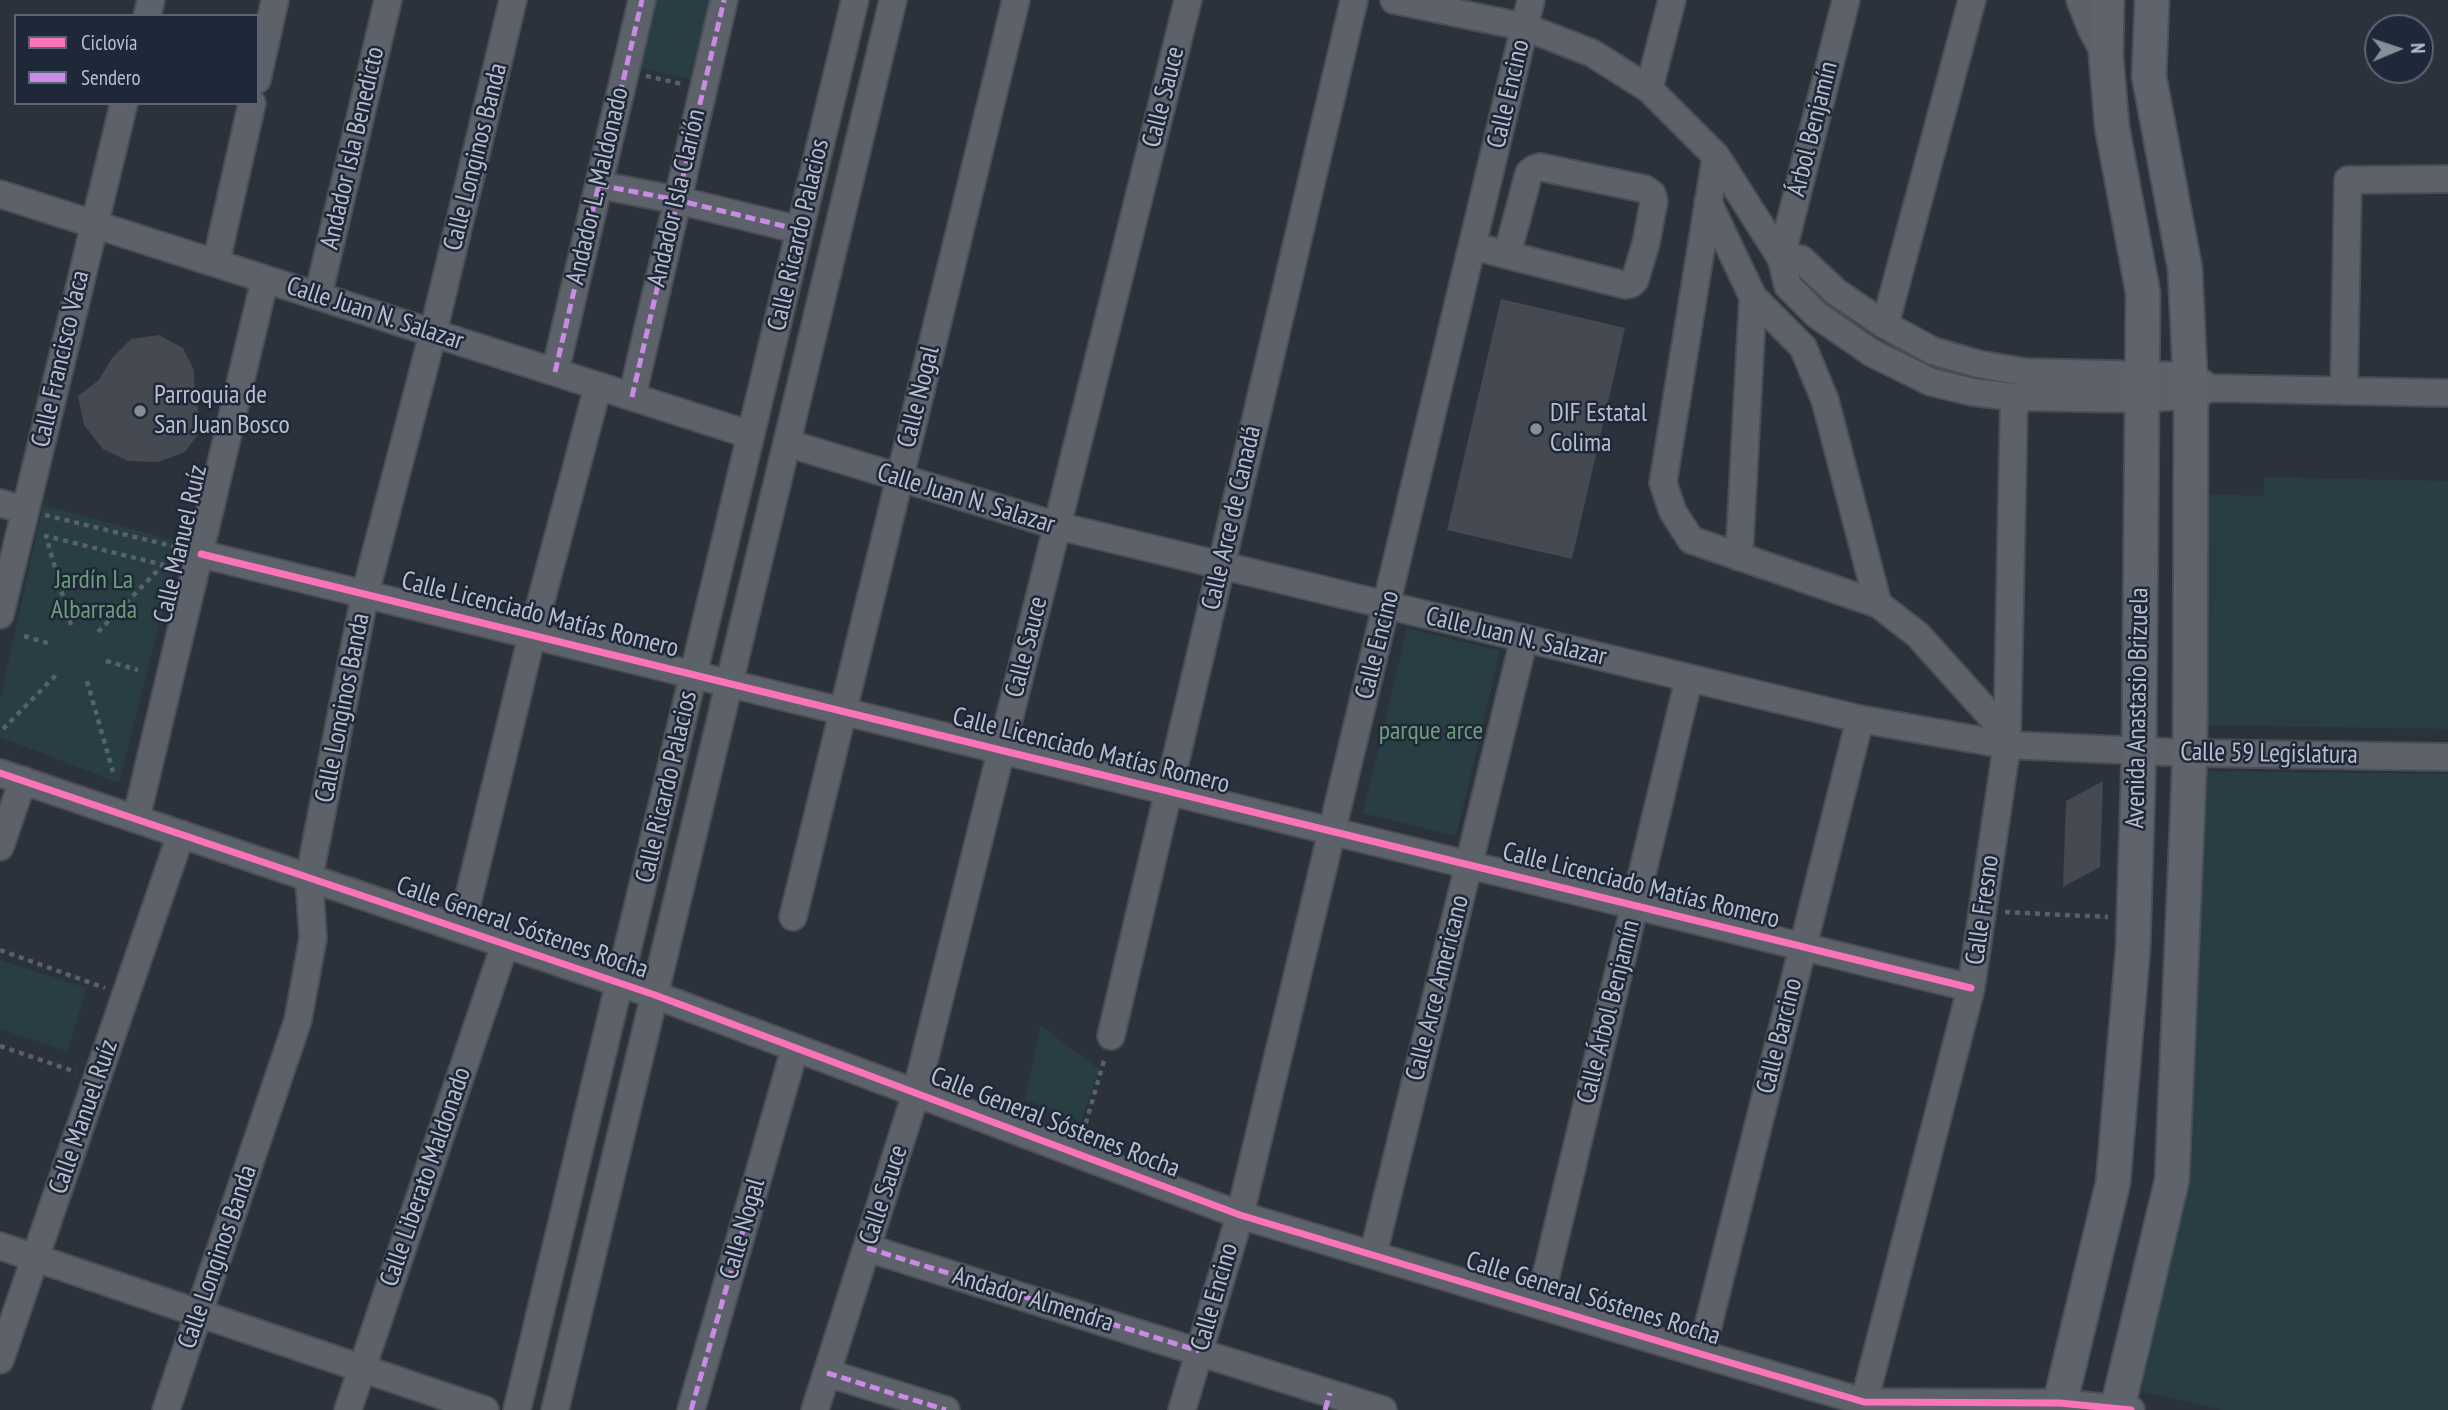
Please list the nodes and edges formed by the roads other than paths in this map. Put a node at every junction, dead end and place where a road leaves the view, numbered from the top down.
1 (275, 0) edge
2 (388, 0) edge
3 (513, 0) edge
4 (642, 0) edge
5 (724, 0) edge
6 (855, 0) edge
7 (893, 0) edge
8 (1016, 0) edge
9 (1188, 0) edge
10 (1354, 0) edge
11 (1394, 0) edge
12 (1531, 0) edge
13 (1672, 0) edge
14 (1846, 0) edge
15 (1972, 0) edge
16 (2080, 0) edge
17 (2107, 0) edge
18 (2152, 0) edge
19 (1525, 27) junction
20 (2106, 57) junction
21 (259, 71) edge
22 (1649, 89) junction
23 (124, 105) edge
24 (252, 105) edge
25 (1716, 156) junction
26 (2448, 179) edge
27 (599, 185) junction
28 (0, 194) edge
29 (677, 200) junction
30 (1708, 202) junction
31 (94, 224) junction
32 (800, 230) junction
33 (1474, 246) junction
34 (1507, 255) junction
35 (1780, 258) junction
36 (216, 263) junction
37 (265, 279) junction
38 (318, 296) junction
39 (1753, 297) junction
40 (1885, 325) junction
41 (433, 333) junction
42 (555, 372) junction
43 (598, 386) junction
44 (2142, 387) junction
45 (2198, 387) junction
46 (2344, 391) junction
47 (2448, 393) edge
48 (632, 397) junction
49 (2014, 397) junction
50 (751, 435) junction
51 (787, 443) junction
52 (899, 479) junction
53 (0, 503) edge
54 (25, 510) junction
55 (1058, 526) junction
56 (201, 554) junction
57 (1739, 557) junction
58 (1221, 567) junction
59 (365, 594) junction
60 (1878, 604) junction
61 (1387, 607) junction
62 (0, 615) edge
63 (532, 635) junction
64 (1524, 639) junction
65 (694, 675) junction
66 (1689, 678) junction
67 (729, 683) junction
68 (843, 711) junction
69 (1860, 719) junction
70 (2007, 739) junction
71 (1000, 750) junction
72 (2139, 750) junction
73 (2190, 753) junction
74 (2448, 757) edge
75 (11, 777) edge
76 (1168, 791) junction
77 (136, 819) junction
78 (1332, 831) junction
79 (181, 834) junction
80 (0, 848) edge
81 (1468, 865) junction
82 (309, 878) junction
83 (1635, 906) junction
84 (793, 918) dead end
85 (461, 929) junction
86 (505, 944) junction
87 (1803, 947) junction
88 (620, 983) junction
89 (1971, 988) junction
90 (655, 995) junction
91 (1111, 1037) road end
92 (795, 1048) junction
93 (916, 1093) junction
94 (1240, 1215) junction
95 (0, 1245) edge
96 (867, 1248) junction
97 (1373, 1255) junction
98 (36, 1258) junction
99 (1539, 1305) junction
100 (200, 1313) junction
101 (1199, 1351) junction
102 (1701, 1354) junction
103 (0, 1360) edge
104 (362, 1368) junction
105 (827, 1373) junction
106 (1327, 1401) edge
107 (1863, 1406) edge
108 (2058, 1406) edge
109 (2122, 1409) edge
110 (166, 1410) edge
111 (348, 1410) edge
112 (485, 1410) edge
113 (517, 1410) edge
114 (555, 1410) edge
115 (691, 1410) edge
116 (815, 1410) edge
117 (946, 1410) edge
118 (1182, 1410) edge
119 (1383, 1410) edge

1 - 21 street
2 - 38 street, Andador Isla Benedicto
3 - 41 street, Calle Longinos Banda
4 - 27 street, Andador L. Maldonado
5 - 29 street, Andador Isla Clarión
6 - 32 street, Calle Ricardo Palacios
7 - 51 street, Calle Ricardo Palacios
8 - 52 street, Calle Nogal
9 - 55 street, Calle Sauce
10 - 58 street, Calle Arce de Canadá
11 - 19 street
12 - 19 street, Calle Encino
13 - 22 street
14 - 35 street, Árbol Benjamín
15 - 40 street
16 - 20 street
17 - 20 main road, Avenida Anastasio Brizuela
18 - 45 main road, Avenida Anastasio Brizuela
19 - 22 street
19 - 33 street, Calle Encino
20 - 44 main road, Avenida Anastasio Brizuela
22 - 25 street
23 - 31 street, Calle Francisco Vaca
24 - 36 street
25 - 30 street
25 - 35 street
26 - 46 street
27 - 29 street
27 - 42 street, Andador L. Maldonado
28 - 31 street, Calle Juan N. Salazar
29 - 32 street
29 - 48 street, Andador Isla Clarión
30 - 39 street
30 - 57 street
31 - 36 street, Calle Juan N. Salazar
31 - 54 street, Calle Francisco Vaca
32 - 50 street, Calle Ricardo Palacios
33 - 34 street
33 - 61 street, Calle Encino
34 - 34 street
35 - 40 street
35 - 49 street
36 - 37 street, Calle Juan N. Salazar
37 - 38 street, Calle Juan N. Salazar
37 - 56 street, Calle Manuel Ruíz
38 - 41 street, Calle Juan N. Salazar
39 - 57 street
39 - 60 street
40 - 44 street
41 - 42 street, Calle Juan N. Salazar
41 - 59 street, Calle Longinos Banda
42 - 43 street, Calle Juan N. Salazar
43 - 48 street, Calle Juan N. Salazar
43 - 63 street
44 - 45 street
44 - 49 street
44 - 72 main road, Avenida Anastasio Brizuela
45 - 46 street
45 - 73 main road, Avenida Anastasio Brizuela
46 - 47 street
48 - 50 street, Calle Juan N. Salazar
49 - 70 street, Calle Fresno
50 - 65 street, Calle Ricardo Palacios
51 - 52 street, Calle Juan N. Salazar
51 - 67 street, Calle Ricardo Palacios
52 - 55 street, Calle Juan N. Salazar
52 - 68 street, Calle Nogal
53 - 54 street
54 - 62 street, Calle Francisco Vaca
55 - 58 street, Calle Juan N. Salazar
55 - 71 street, Calle Sauce
56 - 59 street, Calle Licenciado Matías Romero
56 - 77 street, Calle Manuel Ruíz
57 - 60 street
58 - 61 street, Calle Juan N. Salazar
58 - 76 street, Calle Arce de Canadá
59 - 63 street, Calle Licenciado Matías Romero
59 - 82 street, Calle Longinos Banda
60 - 70 street
61 - 64 street, Calle Juan N. Salazar
61 - 78 street, Calle Encino
63 - 65 street, Calle Licenciado Matías Romero
63 - 85 street
64 - 66 street, Calle Juan N. Salazar
64 - 81 street, Calle Arce Americano
65 - 67 street, Calle Licenciado Matías Romero
65 - 88 street, Calle Ricardo Palacios
66 - 69 street, Calle Juan N. Salazar
66 - 83 street, Calle Árbol Benjamín
67 - 68 street, Calle Licenciado Matías Romero
67 - 90 street, Calle Ricardo Palacios
68 - 71 street, Calle Licenciado Matías Romero
68 - 84 street, Calle Nogal
69 - 70 street, Calle Juan N. Salazar
69 - 87 street, Calle Barcino
70 - 72 street, Calle 59 Legislatura
70 - 89 street, Calle Fresno
71 - 76 street, Calle Licenciado Matías Romero
71 - 93 street, Calle Sauce
72 - 73 street, Calle 59 Legislatura
72 - 108 main road, Avenida Anastasio Brizuela
73 - 74 street, Calle 59 Legislatura
73 - 109 main road, Avenida Anastasio Brizuela
75 - 77 street, Calle General Sóstenes Rocha
75 - 80 street
76 - 78 street, Calle Licenciado Matías Romero
76 - 91 street, Calle Arce de Canadá
77 - 79 street, Calle General Sóstenes Rocha
78 - 81 street, Calle Licenciado Matías Romero
78 - 94 street, Calle Encino
79 - 82 street, Calle General Sóstenes Rocha
79 - 98 street, Calle Manuel Ruíz
81 - 83 street, Calle Licenciado Matías Romero
81 - 97 street, Calle Arce Americano
82 - 85 street, Calle General Sóstenes Rocha
82 - 100 street, Calle Longinos Banda
83 - 87 street, Calle Licenciado Matías Romero
83 - 99 street, Calle Árbol Benjamín
85 - 86 street, Calle General Sóstenes Rocha
86 - 88 street, Calle General Sóstenes Rocha
86 - 104 street, Calle Liberato Maldonado
87 - 89 street, Calle Licenciado Matías Romero
87 - 102 street, Calle Barcino
88 - 90 street, Calle General Sóstenes Rocha
88 - 113 street, Calle Ricardo Palacios
89 - 107 street, Calle Fresno
90 - 92 street, Calle General Sóstenes Rocha
90 - 114 street, Calle Ricardo Palacios
92 - 93 street, Calle General Sóstenes Rocha
92 - 115 street, Calle Nogal
93 - 94 street, Calle General Sóstenes Rocha
93 - 96 street, Calle Sauce
94 - 97 street, Calle General Sóstenes Rocha
94 - 101 street, Calle Encino
95 - 98 street
96 - 101 street, Andador Almendra
96 - 105 street, Calle Sauce
97 - 99 street, Calle General Sóstenes Rocha
98 - 100 street
98 - 103 street, Calle Manuel Ruíz
99 - 102 street, Calle General Sóstenes Rocha
100 - 104 street
100 - 110 street, Calle Longinos Banda
101 - 106 street, Andador Almendra
101 - 118 street, Calle Encino
102 - 107 street, Calle General Sóstenes Rocha
104 - 111 street, Calle Liberato Maldonado
104 - 112 street
105 - 116 street, Calle Sauce
105 - 117 street
106 - 119 street, Andador Almendra
107 - 108 street, Calle General Sóstenes Rocha
108 - 109 street, Calle General Sóstenes Rocha

